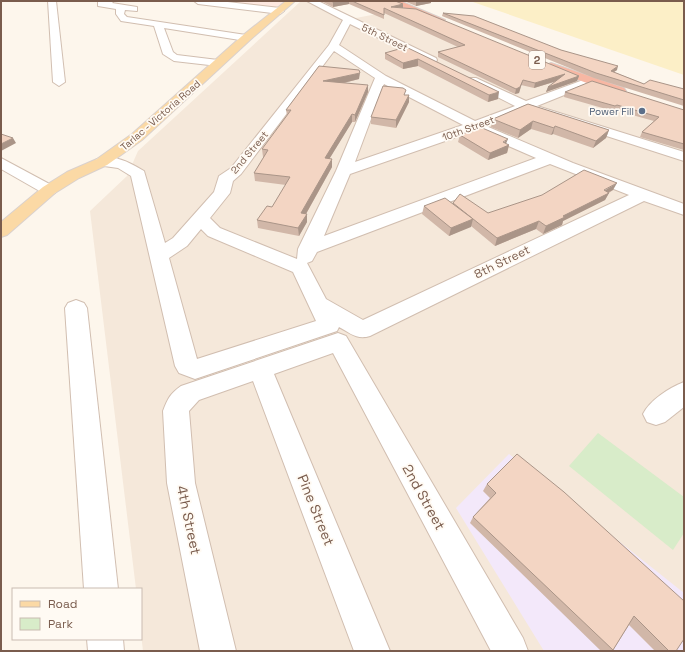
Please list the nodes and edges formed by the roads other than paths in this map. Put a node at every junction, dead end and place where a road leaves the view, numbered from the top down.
1 (52, 1) edge
2 (110, 1) edge
3 (198, 1) edge
4 (291, 1) edge
5 (311, 1) edge
6 (393, 1) edge
7 (121, 8) junction
8 (142, 10) dead end
9 (280, 10) junction
10 (348, 20) junction
11 (158, 24) junction
12 (450, 24) edge
13 (246, 38) junction
14 (333, 46) junction
15 (542, 62) edge
16 (218, 63) junction
17 (440, 64) edge
18 (462, 75) edge
19 (381, 77) junction
20 (590, 81) junction
21 (59, 82) dead end
22 (629, 94) edge
23 (525, 106) junction
24 (474, 126) junction
25 (684, 157) edge
26 (549, 160) junction
27 (102, 162) junction
28 (1, 163) edge
29 (344, 171) junction
30 (49, 190) junction
31 (643, 195) junction
32 (684, 210) edge
33 (200, 218) junction
34 (1, 231) edge
35 (308, 249) junction
36 (159, 256) junction
37 (301, 268) junction
38 (319, 304) junction
39 (76, 308) dead end
40 (343, 333) junction
41 (260, 369) junction
42 (684, 393) edge
43 (656, 414) dead end
44 (101, 588) edge
45 (105, 640) edge
46 (106, 651) edge
47 (218, 651) edge
48 (372, 651) edge
49 (510, 651) edge

1 - 21 street
2 - 7 street
3 - 9 street
4 - 9 main road, Tarlac - Victoria Road
5 - 10 street, 5th Street
6 - 12 highway
7 - 8 street
7 - 11 street
9 - 13 main road, Tarlac - Victoria Road
10 - 14 street, 2nd Street
10 - 17 street, 5th Street
11 - 13 street
11 - 16 street
13 - 16 main road, Tarlac - Victoria Road
14 - 19 street
14 - 33 street, 2nd Street
15 - 20 highway, 2
16 - 27 main road, Tarlac - Victoria Road
18 - 23 street
19 - 24 street
19 - 29 street
20 - 22 highway, 2
20 - 23 street, 10th Street
23 - 24 street, 10th Street
23 - 25 street
24 - 26 street
24 - 29 street, 10th Street
26 - 31 street
26 - 35 street
27 - 30 main road, Tarlac - Victoria Road
27 - 36 street
28 - 30 street
29 - 35 street
30 - 34 main road, Tarlac - Victoria Road
31 - 32 street
31 - 40 street, 8th Street
33 - 36 street, 2nd Street
33 - 37 street
35 - 37 street
36 - 40 street
37 - 38 street, 2nd Street
38 - 40 street
38 - 40 street, 2nd Street
39 - 44 street
40 - 41 street
40 - 49 street, 2nd Street
41 - 47 street, 4th Street
41 - 48 street, Pine Street
42 - 43 street
45 - 46 street

